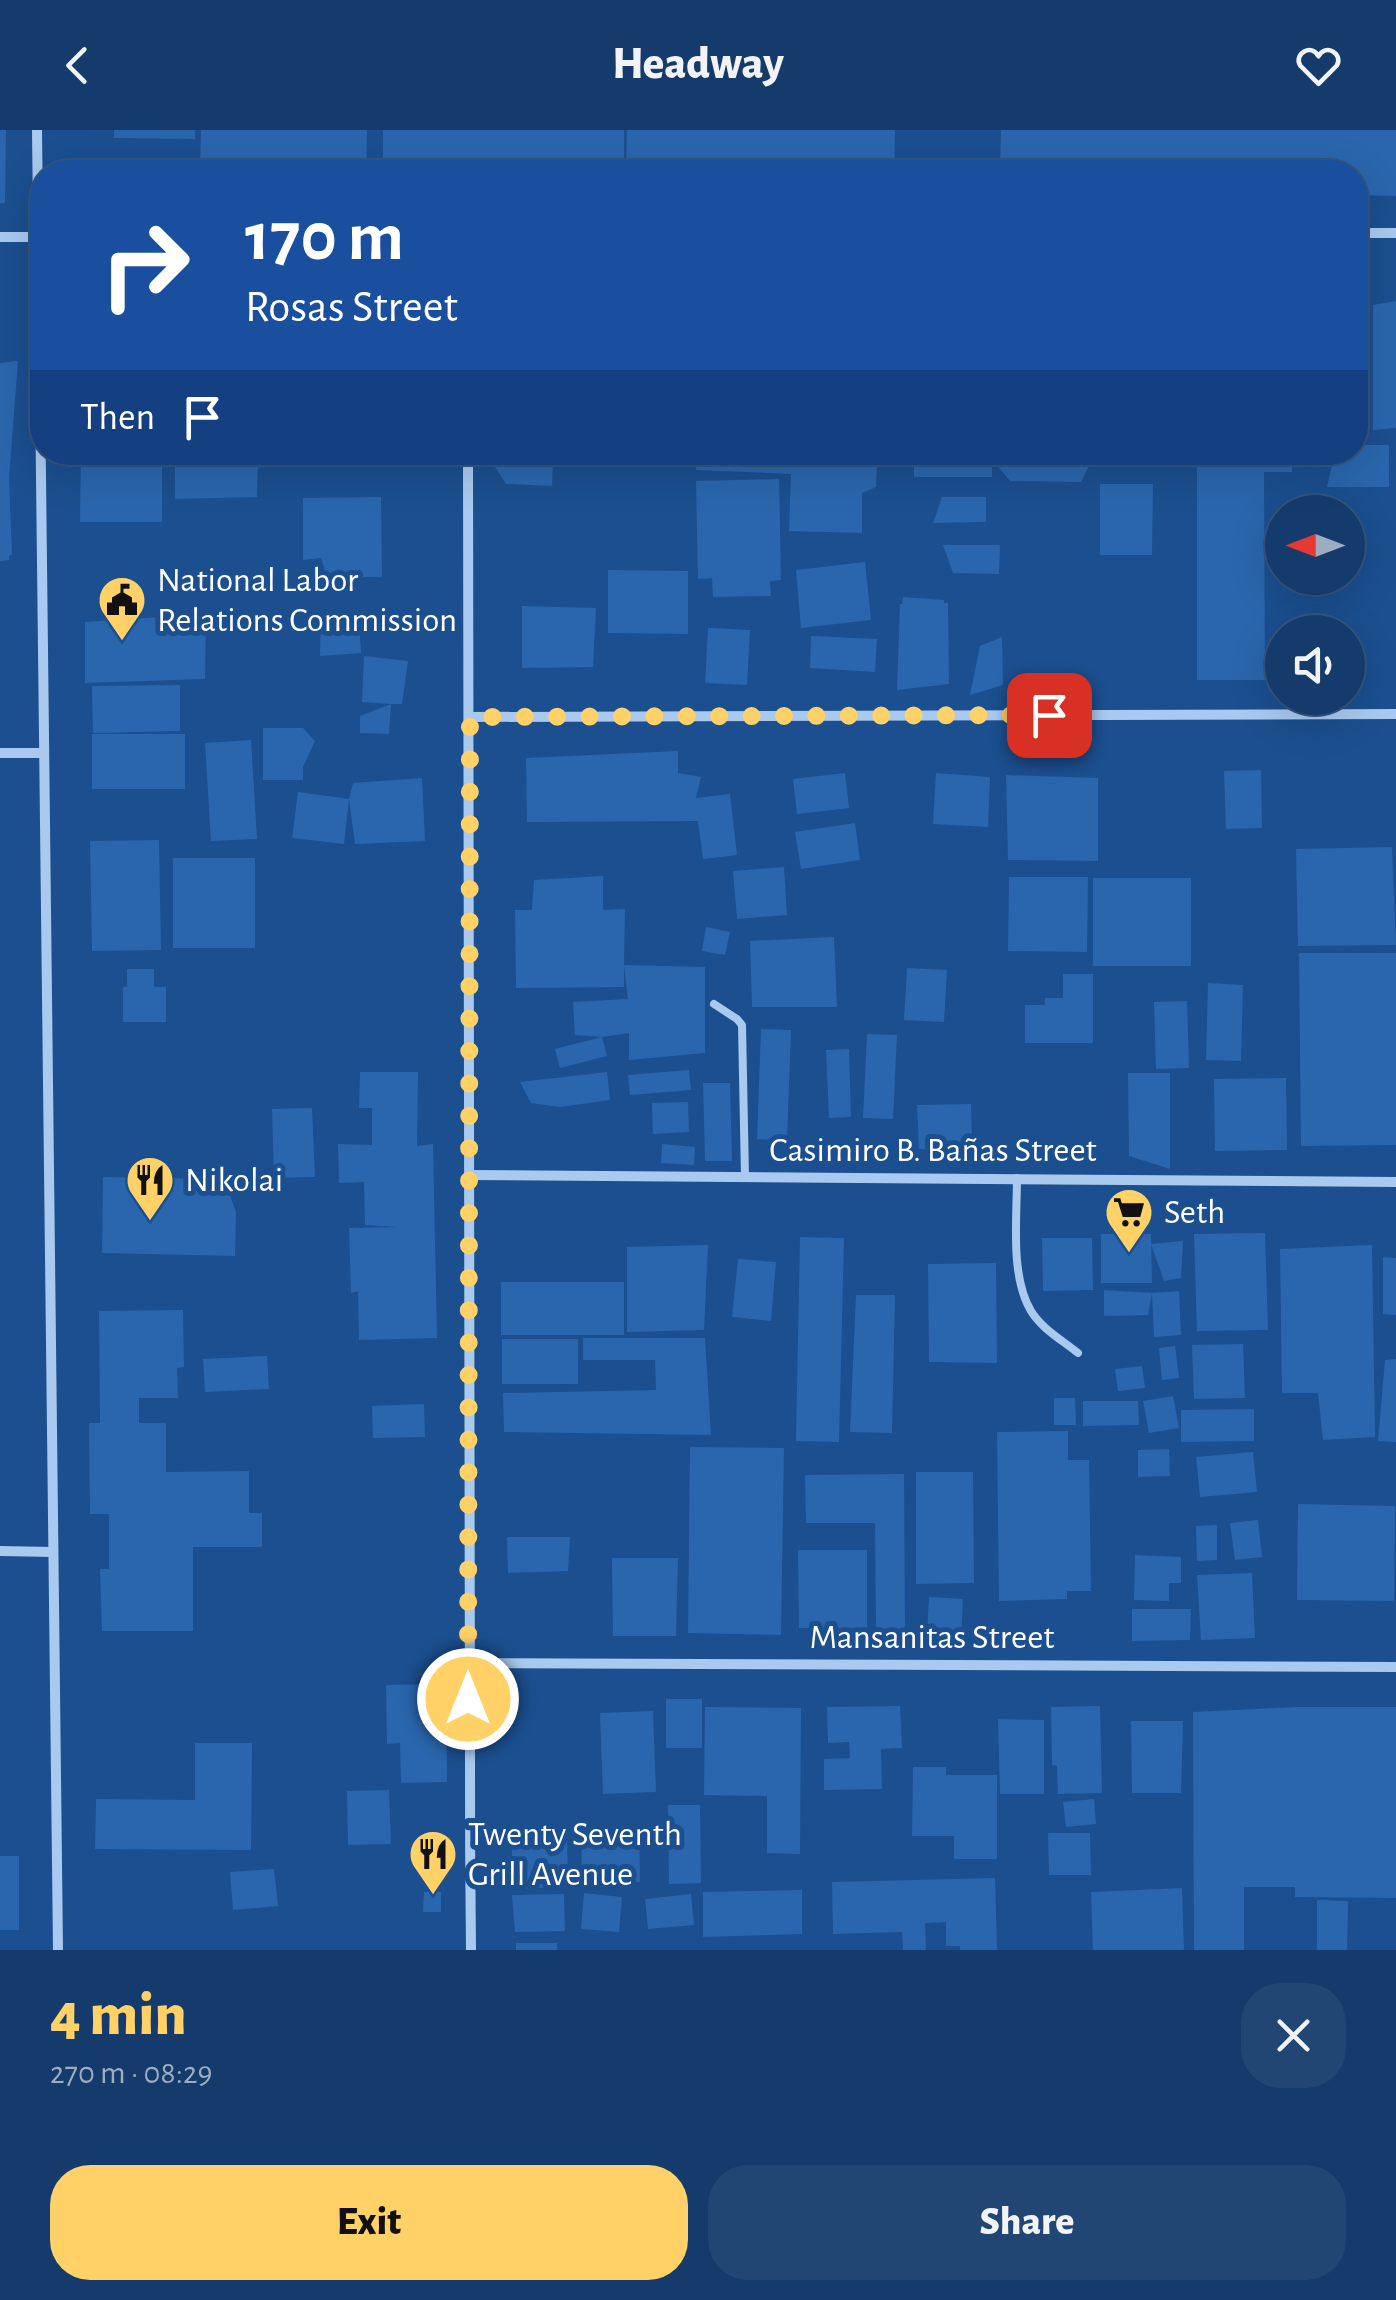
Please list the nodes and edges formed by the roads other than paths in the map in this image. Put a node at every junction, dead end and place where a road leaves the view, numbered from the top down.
1 (36, 130) edge
2 (37, 160) edge
3 (1368, 233) edge
4 (1396, 233) edge
5 (0, 237) edge
6 (30, 237) edge
7 (41, 465) edge
8 (468, 465) edge
9 (1396, 714) edge
10 (470, 717) junction
11 (0, 753) edge
12 (43, 753) junction
13 (714, 1004) dead end
14 (469, 1175) junction
15 (745, 1177) junction
16 (1017, 1178) junction
17 (1396, 1182) edge
18 (1078, 1353) dead end
19 (0, 1551) edge
20 (53, 1552) junction
21 (468, 1663) junction
22 (1396, 1667) edge
23 (58, 1950) edge
24 (471, 1950) edge

1 - 2 street
3 - 4 street
5 - 6 street
7 - 12 street
8 - 10 street
9 - 10 street
10 - 14 street
11 - 12 street
12 - 20 street
13 - 15 lane
14 - 15 street, Casimiro B. Bañas Street
14 - 21 street
15 - 16 street, Casimiro B. Bañas Street
16 - 17 street, Casimiro B. Bañas Street
16 - 18 lane
19 - 20 street
20 - 23 street
21 - 22 street, Mansanitas Street
21 - 24 street

